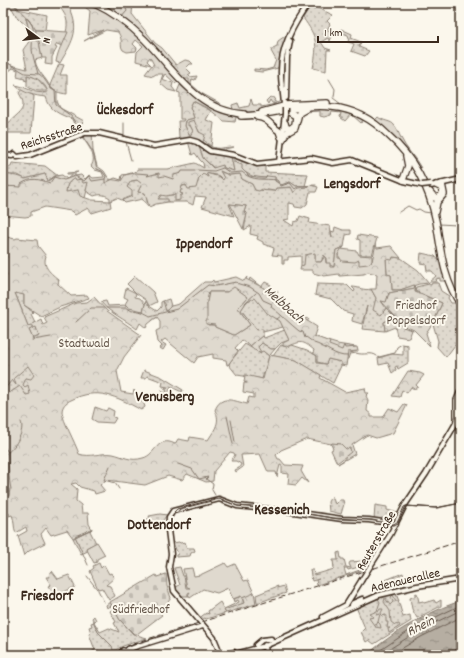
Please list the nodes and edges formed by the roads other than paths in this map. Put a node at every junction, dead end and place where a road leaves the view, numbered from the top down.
1 (310, 3) edge
2 (459, 3) edge
3 (95, 5) edge
4 (461, 7) edge
5 (281, 68) junction
6 (286, 68) junction
7 (286, 73) junction
8 (281, 74) junction
9 (181, 82) junction
10 (318, 106) junction
11 (285, 107) junction
12 (347, 108) junction
13 (306, 109) junction
14 (277, 114) junction
15 (256, 115) junction
16 (241, 116) junction
17 (284, 122) junction
18 (374, 122) junction
19 (282, 138) junction
20 (403, 151) junction
21 (3, 154) edge
22 (280, 161) junction
23 (419, 174) junction
24 (461, 178) edge
25 (404, 179) junction
26 (438, 185) junction
27 (442, 196) junction
28 (436, 214) junction
29 (437, 225) junction
30 (461, 304) edge
31 (461, 390) edge
32 (456, 412) joint
33 (396, 526) junction
34 (461, 578) edge
35 (353, 602) junction
36 (345, 608) junction
37 (322, 619) junction
38 (203, 626) junction
39 (305, 627) junction
40 (264, 644) junction
41 (129, 652) edge
42 (115, 655) edge
43 (222, 655) edge
44 (232, 655) edge
45 (265, 655) edge

1 - 5 main road
1 - 6 main road
2 - 4 main road
3 - 9 highway
5 - 6 main road
5 - 8 main road
6 - 7 main road
7 - 8 main road
7 - 11 main road
8 - 11 main road
9 - 15 highway
9 - 16 highway
10 - 13 highway
10 - 16 highway
10 - 18 highway
11 - 12 highway
11 - 13 highway
11 - 14 highway
11 - 15 highway
11 - 17 main road
11 - 17 highway
12 - 15 highway
12 - 18 highway
13 - 19 highway
14 - 15 highway
14 - 17 highway
15 - 16 highway
15 - 19 highway
17 - 19 main road
18 - 20 highway
18 - 26 highway
19 - 22 main road
20 - 23 highway
20 - 25 highway
21 - 22 main road, Reichsstraße
22 - 25 main road, Reichsstraße
23 - 25 highway
23 - 29 highway
24 - 26 main road, Reichsstraße
25 - 26 main road, Reichsstraße, bridge
26 - 27 highway
26 - 27 highway
26 - 28 highway
27 - 28 highway
28 - 29 highway
29 - 30 highway
31 - 32 highway
32 - 33 main road, Reuterstraße
33 - 35 main road, Reuterstraße, bridge
33 - 38 main road
34 - 35 main road, Adenauerallee
34 - 35 main road, Adenauerallee
35 - 36 main road
35 - 37 main road
36 - 37 main road
36 - 37 main road
37 - 39 main road
38 - 41 main road
38 - 43 main road
39 - 40 main road
39 - 40 main road
40 - 43 main road
40 - 44 main road
40 - 45 main road
41 - 42 main road

